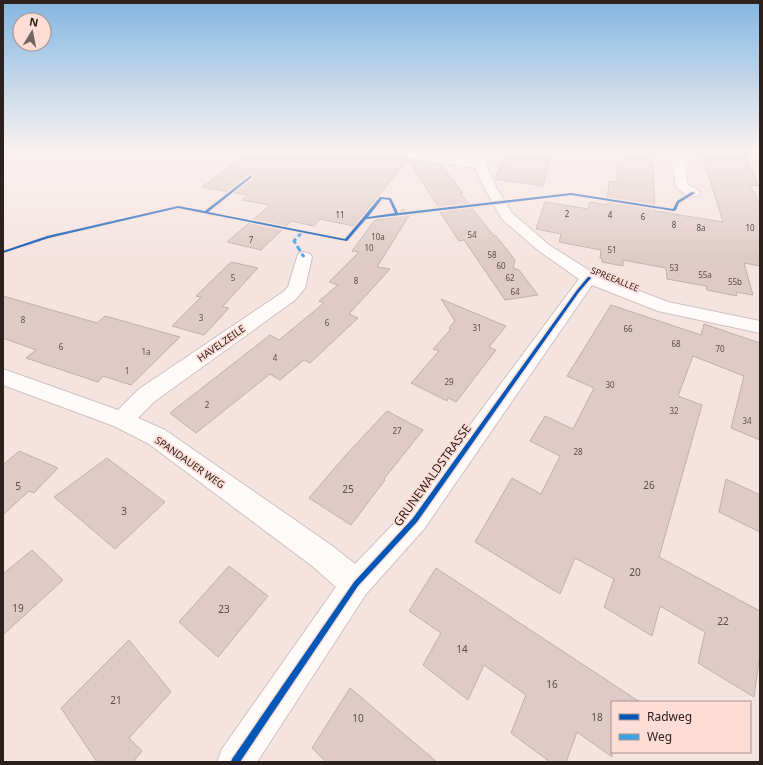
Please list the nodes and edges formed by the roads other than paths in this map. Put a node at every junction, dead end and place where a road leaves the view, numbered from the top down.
1 (490, 187) edge
2 (682, 187) edge
3 (693, 194) dead end
4 (304, 257) dead end
5 (589, 278) junction
6 (760, 327) edge
7 (3, 377) edge
8 (122, 420) junction
9 (356, 584) junction
10 (235, 762) edge

1 - 5 street, SPREEALLEE
2 - 3 street
4 - 8 street, HAVELZEILE
5 - 6 street, SPREEALLEE
5 - 9 street, GRUNEWALDSTRASSE
7 - 8 street, SPANDAUER WEG
8 - 9 street, SPANDAUER WEG
9 - 10 street, GRUNEWALDSTRASSE

